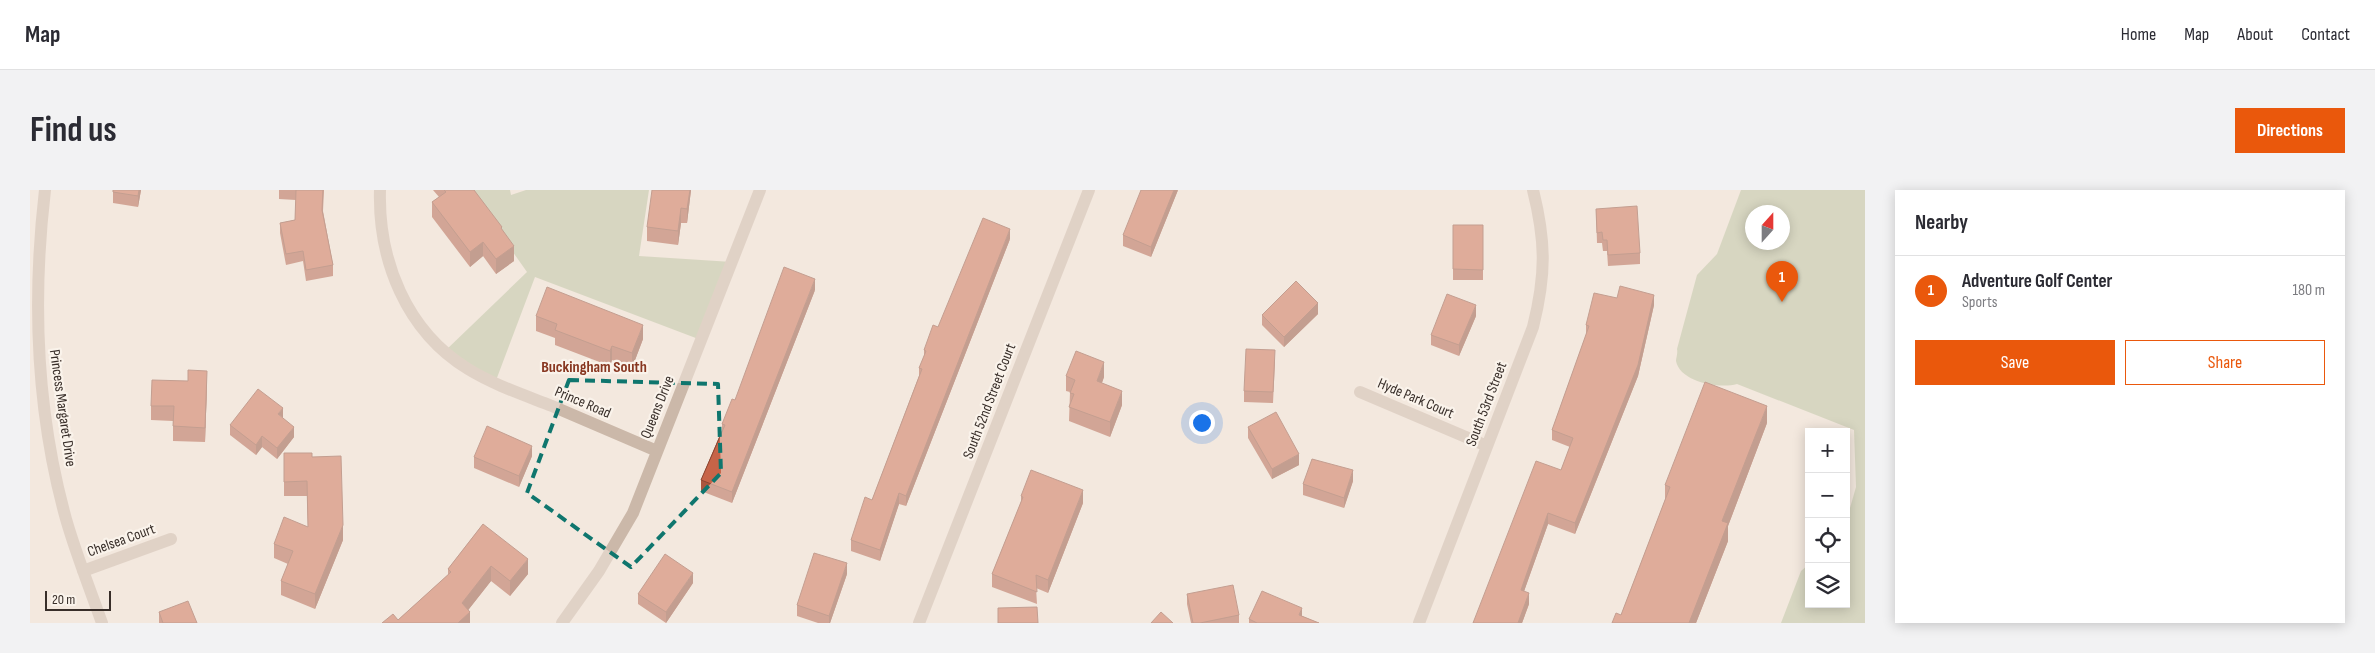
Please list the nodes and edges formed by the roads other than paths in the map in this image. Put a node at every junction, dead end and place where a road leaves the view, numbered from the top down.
1 (45, 190) edge
2 (380, 190) edge
3 (760, 190) edge
4 (1089, 190) edge
5 (1533, 190) edge
6 (36, 390) edge
7 (1360, 392) dead end
8 (1487, 446) junction
9 (657, 451) junction
10 (171, 539) dead end
11 (83, 572) junction
12 (102, 623) edge
13 (562, 623) edge
14 (919, 623) edge
15 (1419, 623) edge

1 - 6 street, Princess Margaret Drive
2 - 9 street, Prince Road
3 - 9 street, Queens Drive
4 - 14 street, South 52nd Street Court
5 - 8 street, South 53rd Street
6 - 11 street, Princess Margaret Drive
7 - 8 street, Hyde Park Court
8 - 15 street, South 53rd Street
9 - 13 street, Queens Drive
10 - 11 street, Chelsea Court
11 - 12 street, Princess Margaret Drive

